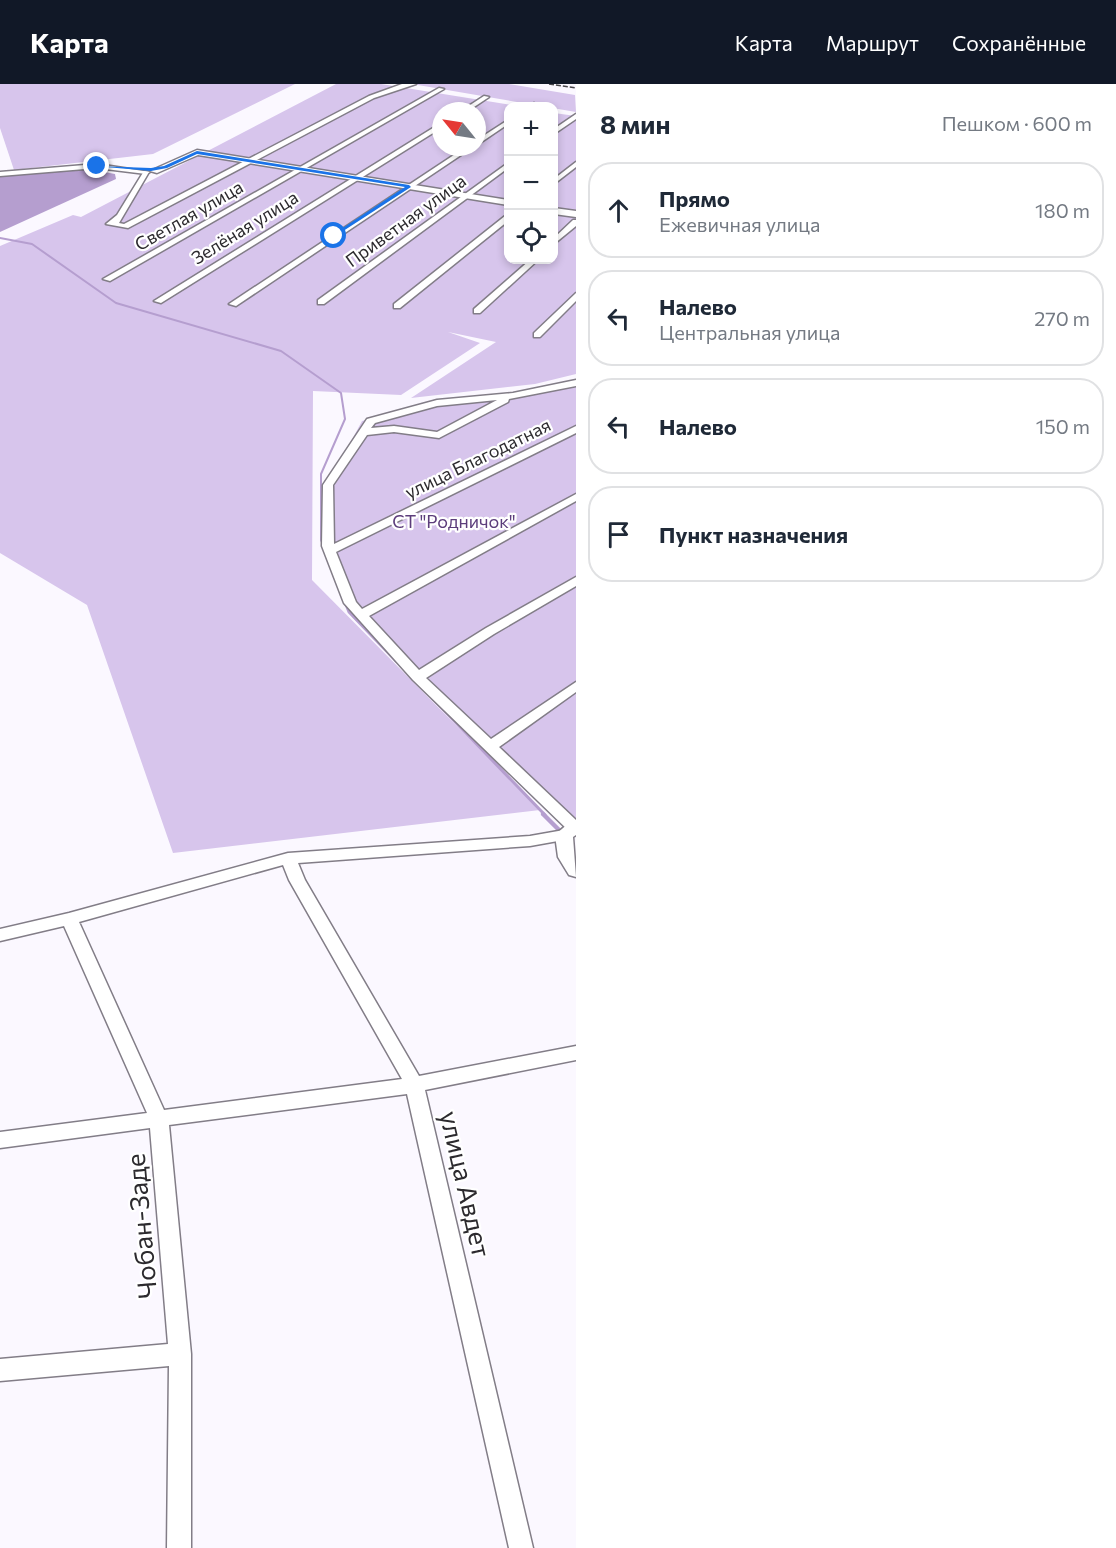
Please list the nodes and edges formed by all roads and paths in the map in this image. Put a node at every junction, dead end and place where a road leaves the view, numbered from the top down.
1 (413, 84) edge
2 (441, 89) dead end
3 (486, 97) dead end
4 (478, 102) edge
5 (576, 116) edge
6 (504, 125) edge
7 (558, 129) edge
8 (432, 130) edge
9 (486, 136) edge
10 (456, 156) edge
11 (248, 161) junction
12 (576, 164) edge
13 (504, 168) edge
14 (300, 169) junction
15 (150, 172) junction
16 (0, 174) edge
17 (354, 178) junction
18 (558, 179) edge
19 (409, 187) junction
20 (465, 196) junction
21 (504, 202) edge
22 (558, 212) edge
23 (576, 214) edge
24 (504, 221) edge
25 (576, 222) edge
26 (558, 238) edge
27 (530, 264) edge
28 (107, 279) dead end
29 (576, 296) edge
30 (158, 301) dead end
31 (321, 302) dead end
32 (233, 304) dead end
33 (397, 306) dead end
34 (477, 311) dead end
35 (537, 335) dead end
36 (576, 383) edge
37 (513, 396) junction
38 (576, 429) edge
39 (364, 432) junction
40 (576, 497) edge
41 (330, 550) junction
42 (576, 581) edge
43 (361, 615) junction
44 (418, 677) junction
45 (576, 686) edge
46 (490, 746) junction
47 (572, 830) edge
48 (288, 858) junction
49 (576, 870) edge
50 (69, 919) junction
51 (0, 935) edge
52 (576, 1053) edge
53 (414, 1084) junction
54 (159, 1119) junction
55 (0, 1140) edge
56 (180, 1354) junction
57 (0, 1370) edge
58 (179, 1548) edge
59 (521, 1548) edge

1 - 11 street
2 - 14 street, Светлая улица
3 - 4 street
5 - 7 street
6 - 9 street
8 - 17 street, Зелёная улица
10 - 19 street
11 - 14 street
11 - 15 street
11 - 15 street
12 - 18 street
13 - 20 street, Приветная улица
14 - 17 street
14 - 28 street, Светлая улица
15 - 16 street
17 - 19 street
17 - 30 street, Зелёная улица
19 - 20 street
19 - 32 street
20 - 21 street
20 - 31 street, Приветная улица
22 - 23 street
24 - 33 street
25 - 26 street
27 - 34 street
29 - 35 street
36 - 37 street
37 - 39 street
37 - 39 street
38 - 41 street, улица Благодатная
39 - 41 street
40 - 43 street
41 - 43 street
42 - 44 street
43 - 44 street
44 - 46 street
45 - 46 street
46 - 47 street
47 - 48 street
47 - 49 street
48 - 50 street
48 - 53 street, улица Авдет
50 - 51 street
50 - 54 street, Чобан-Заде
52 - 53 street
53 - 54 street
53 - 59 street, улица Авдет
54 - 55 street
54 - 56 street, Чобан-Заде
56 - 57 street
56 - 58 street, Чобан-Заде

